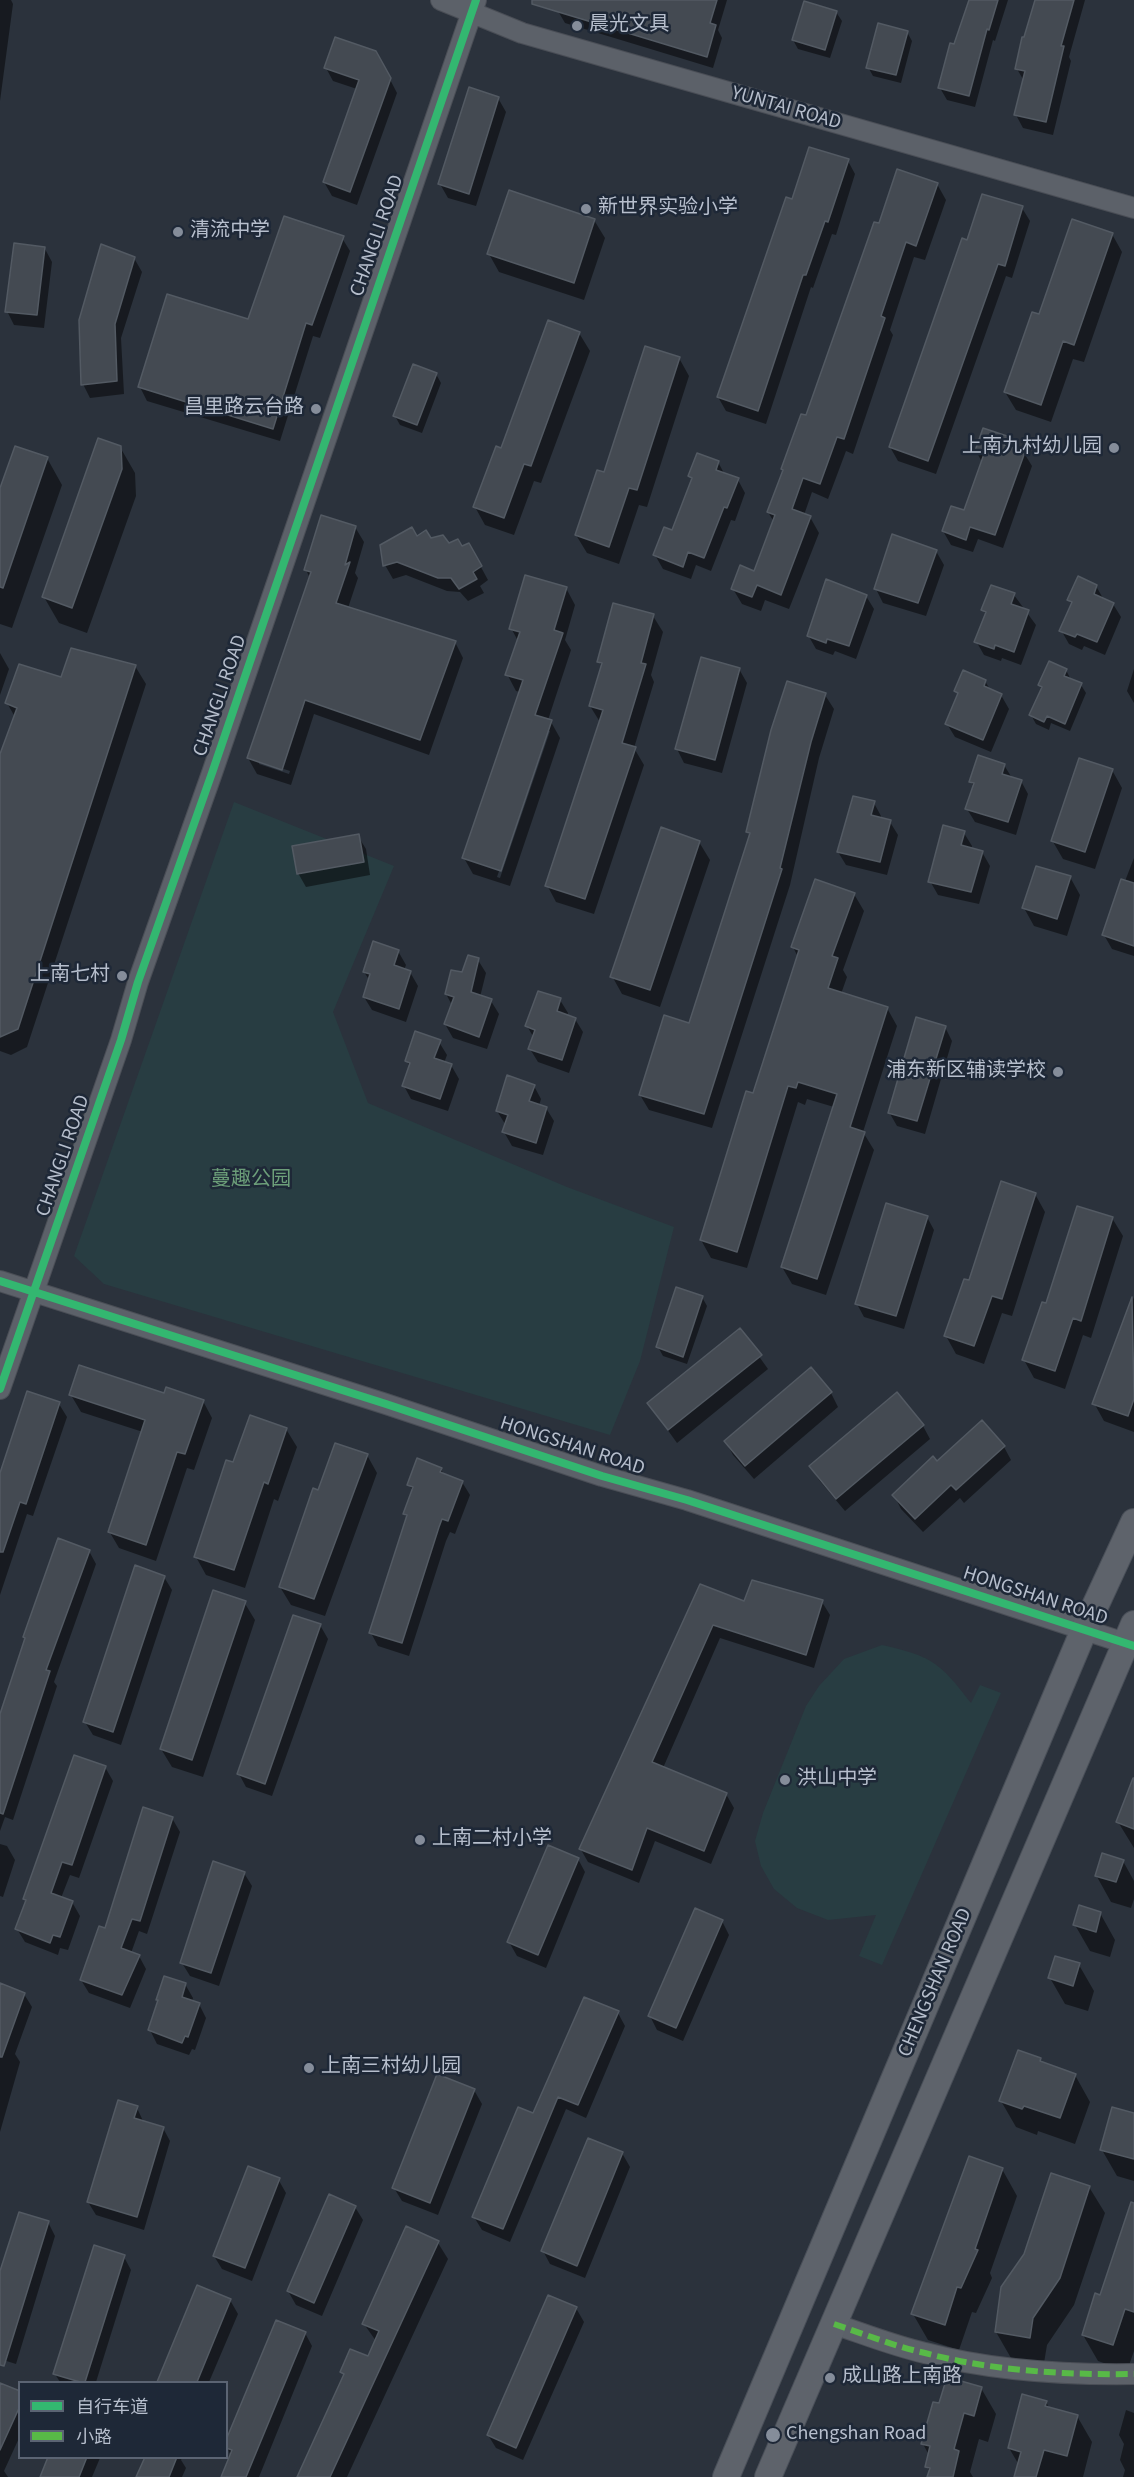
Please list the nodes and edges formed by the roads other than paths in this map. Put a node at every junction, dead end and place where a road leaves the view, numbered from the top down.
1 (441, 0) edge
2 (473, 6) edge
3 (1134, 208) edge
4 (0, 1281) edge
5 (34, 1292) junction
6 (0, 1389) edge
7 (1134, 1522) edge
8 (1084, 1630) junction
9 (1131, 1638) edge
10 (834, 2324) junction
11 (1134, 2374) edge
12 (726, 2477) edge
13 (768, 2477) edge

1 - 2 street, YUNTAI ROAD
2 - 3 street, YUNTAI ROAD
2 - 5 street, CHANGLI ROAD
4 - 5 street, HONGSHAN ROAD
5 - 6 street, CHANGLI ROAD
5 - 8 street, HONGSHAN ROAD
7 - 8 main road, CHENGSHAN ROAD
8 - 9 street, HONGSHAN ROAD
8 - 12 main road, CHENGSHAN ROAD
9 - 10 main road, CHENGSHAN ROAD
10 - 11 street
10 - 13 main road, CHENGSHAN ROAD

